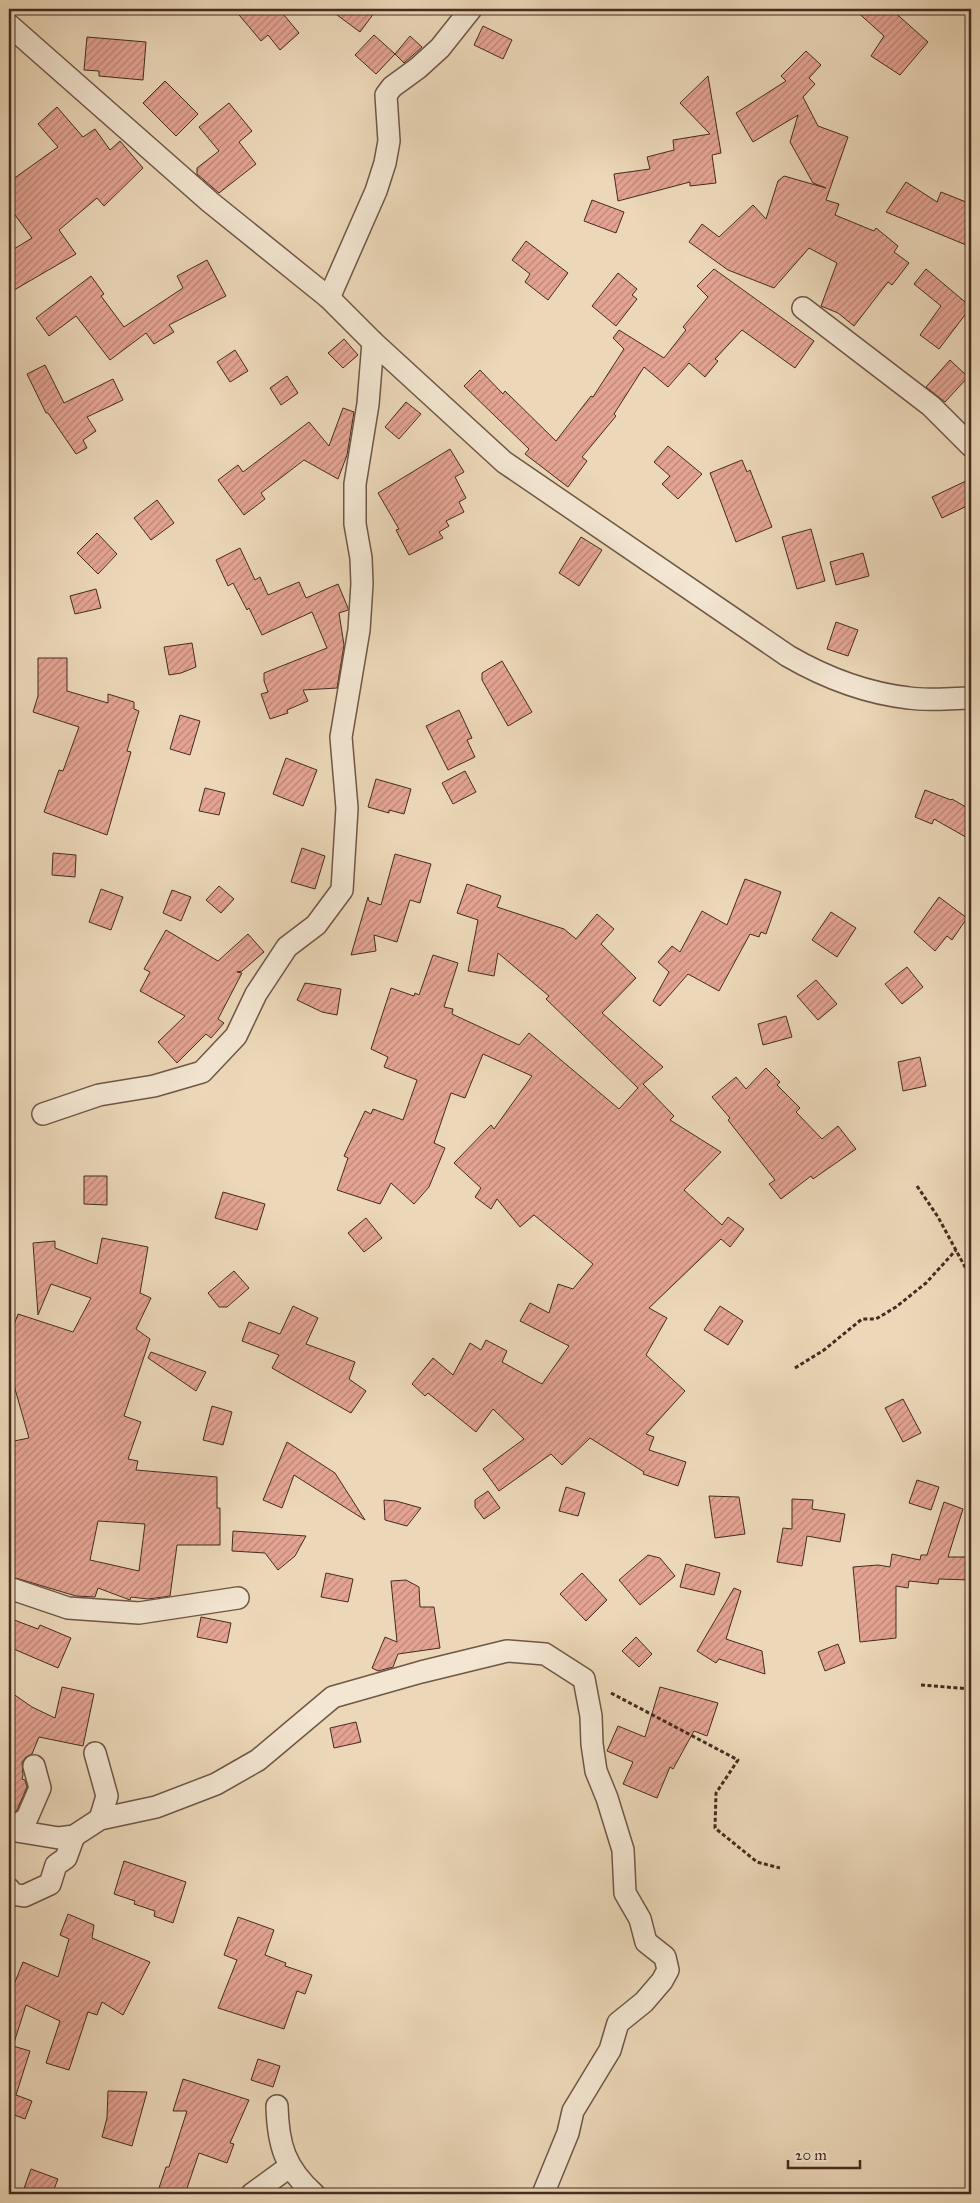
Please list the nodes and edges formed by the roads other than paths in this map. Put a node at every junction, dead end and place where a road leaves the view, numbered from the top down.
1 (471, 9) edge
2 (9, 25) edge
3 (329, 298) junction
4 (803, 308) dead end
5 (373, 342) junction
6 (971, 446) edge
7 (971, 698) edge
8 (43, 1114) dead end
9 (9, 1588) edge
10 (238, 1598) dead end
11 (95, 1753) dead end
12 (34, 1766) dead end
13 (100, 1819) junction
14 (10, 1831) edge
15 (74, 1836) junction
16 (9, 1889) edge
17 (277, 2106) dead end
18 (289, 2168) junction
19 (252, 2194) edge
20 (314, 2194) edge
21 (544, 2194) edge

1 - 3 street
2 - 3 street
3 - 5 street
4 - 6 street
5 - 7 street
5 - 8 street
9 - 10 street
11 - 13 street
12 - 14 street
13 - 15 street
13 - 21 street
14 - 15 street
15 - 16 street
17 - 18 street
18 - 19 street
18 - 20 street

